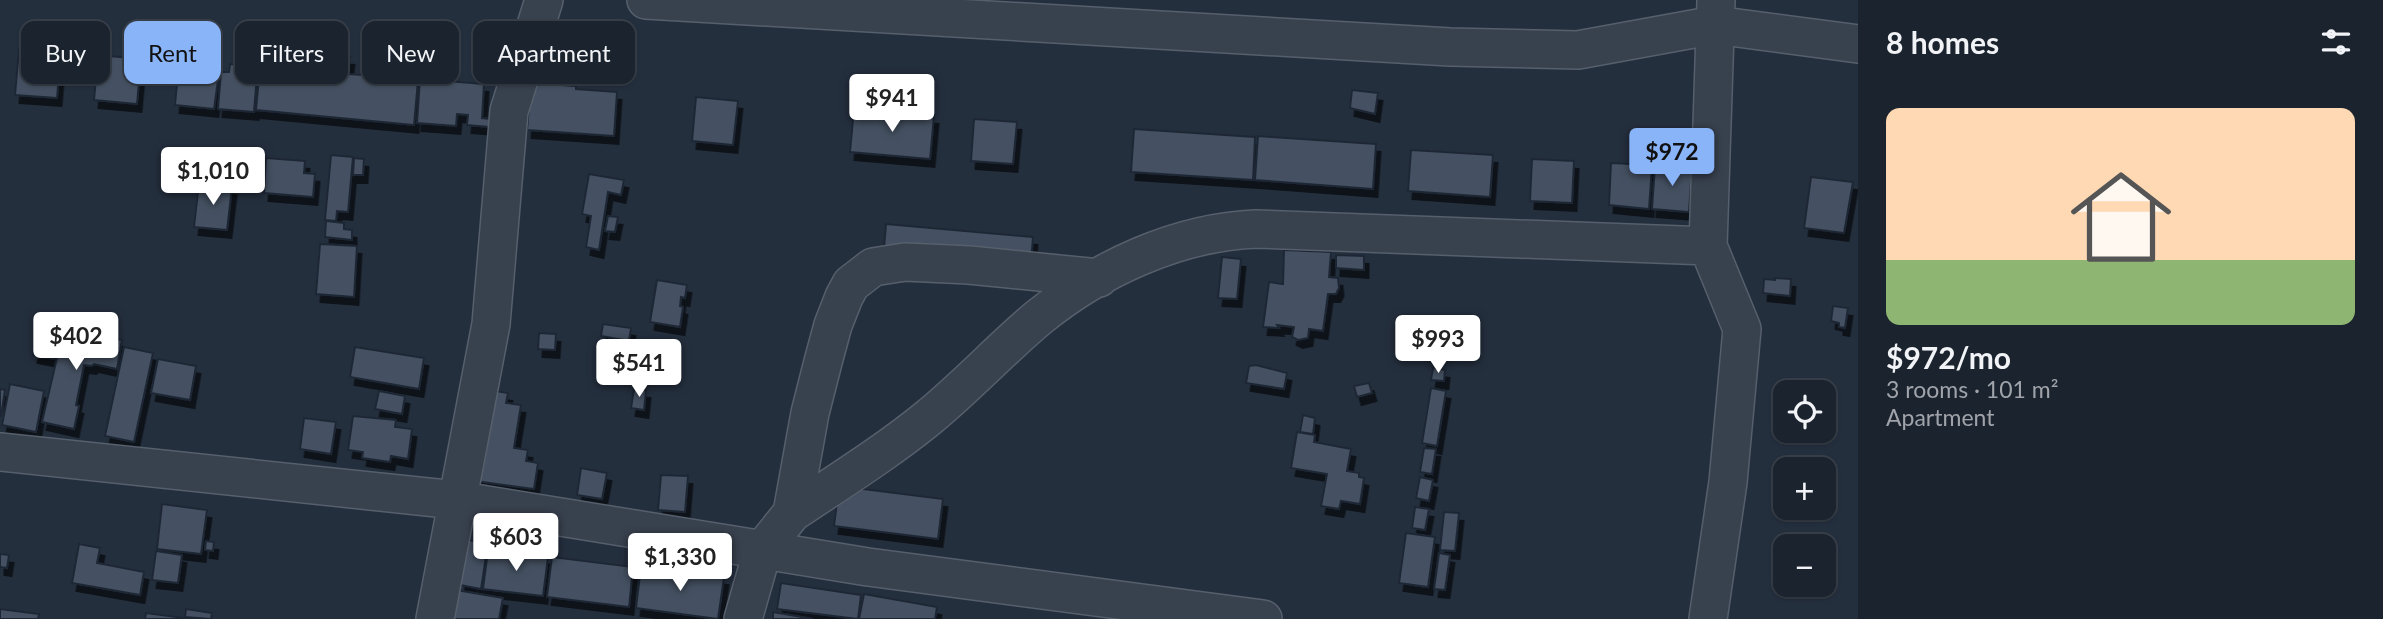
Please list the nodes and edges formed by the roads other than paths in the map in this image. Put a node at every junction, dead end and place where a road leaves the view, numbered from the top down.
1 (544, 0) edge
2 (646, 0) edge
3 (757, 2) edge
4 (1716, 12) edge
5 (1858, 44) edge
6 (1709, 246) junction
7 (1099, 278) junction
8 (0, 452) edge
9 (456, 500) junction
10 (792, 513) junction
11 (763, 549) junction
12 (435, 619) edge
13 (743, 619) edge
14 (1256, 619) edge
15 (1708, 619) edge

1 - 9 street
2 - 3 street
3 - 4 street
4 - 5 street
4 - 6 street
6 - 7 street
6 - 15 street
7 - 10 street
7 - 10 street
8 - 9 street
9 - 11 street
9 - 12 street
10 - 11 street
11 - 13 street
11 - 14 street

